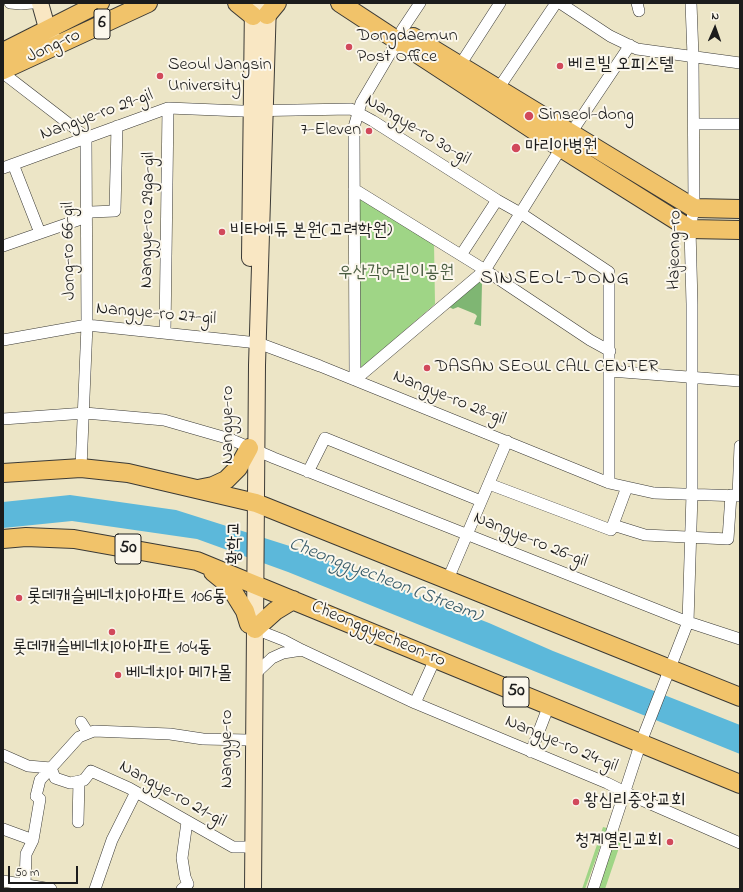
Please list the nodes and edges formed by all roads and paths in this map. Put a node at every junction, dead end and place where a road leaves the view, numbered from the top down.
1 (10, 3) edge
2 (32, 3) edge
3 (40, 3) edge
4 (100, 3) edge
5 (148, 3) edge
6 (237, 3) edge
7 (340, 3) edge
8 (358, 3) edge
9 (420, 3) edge
10 (500, 3) edge
11 (556, 3) edge
12 (560, 3) edge
13 (691, 3) edge
14 (264, 8) edge
15 (47, 28) junction
16 (400, 35) junction
17 (630, 45) junction
18 (56, 46) junction
19 (3, 52) edge
20 (693, 56) junction
21 (740, 63) edge
22 (460, 65) junction
23 (3, 72) edge
24 (498, 88) junction
25 (168, 108) junction
26 (259, 110) junction
27 (357, 113) junction
28 (694, 124) junction
29 (740, 124) edge
30 (116, 126) junction
31 (571, 133) junction
32 (86, 137) junction
33 (561, 148) junction
34 (8, 166) edge
35 (354, 189) junction
36 (497, 200) junction
37 (694, 208) junction
38 (740, 210) edge
39 (522, 214) junction
40 (86, 215) junction
41 (690, 229) junction
42 (740, 230) edge
43 (40, 233) junction
44 (3, 246) edge
45 (461, 255) junction
46 (485, 270) junction
47 (87, 325) junction
48 (165, 333) junction
49 (3, 340) edge
50 (254, 342) junction
51 (610, 351) junction
52 (610, 371) junction
53 (692, 377) junction
54 (355, 380) junction
55 (739, 382) edge
56 (85, 413) junction
57 (3, 419) edge
58 (507, 441) junction
59 (740, 446) edge
60 (253, 449) junction
61 (81, 468) junction
62 (308, 472) junction
63 (3, 473) edge
64 (609, 483) junction
65 (489, 484) junction
66 (627, 487) junction
67 (198, 489) junction
68 (692, 494) junction
69 (736, 496) edge
70 (482, 501) junction
71 (252, 506) junction
72 (612, 528) junction
73 (468, 534) junction
74 (691, 537) junction
75 (3, 539) edge
76 (202, 563) junction
77 (448, 579) junction
78 (253, 585) junction
79 (293, 600) junction
80 (688, 622) junction
81 (252, 626) junction
82 (740, 639) edge
83 (302, 650) junction
84 (435, 659) junction
85 (668, 673) junction
86 (255, 674) junction
87 (740, 697) edge
88 (415, 703) junction
89 (549, 705) junction
90 (81, 722) dead end
91 (88, 733) junction
92 (642, 739) junction
93 (248, 740) junction
94 (531, 752) junction
95 (3, 755) edge
96 (51, 768) junction
97 (79, 781) junction
98 (740, 784) edge
99 (136, 792) junction
100 (626, 792) junction
101 (78, 822) dead end
102 (187, 822) junction
103 (3, 829) edge
104 (33, 840) junction
105 (740, 843) edge
106 (254, 846) junction
107 (3, 881) edge
108 (26, 885) junction
109 (40, 888) edge
110 (185, 888) edge
111 (51, 889) edge
112 (95, 889) edge
113 (253, 889) edge
114 (593, 889) edge

1 - 2 street
3 - 15 main road
4 - 15 main road, Jong-ro / 6
5 - 18 main road, Jong-ro / 6
6 - 14 main road
7 - 16 main road
8 - 16 main road
9 - 16 street
10 - 22 street
11 - 24 street
12 - 17 street
13 - 20 street, Hajeong-ro
14 - 26 main road, Nangye-ro
15 - 18 main road
15 - 19 main road, Jong-ro / 6
16 - 22 main road
16 - 27 street
16 - 33 main road
17 - 20 street
17 - 31 street
18 - 23 main road, Jong-ro / 6
20 - 21 street
20 - 28 street, Hajeong-ro
22 - 24 main road
23 - 32 street
24 - 31 main road
25 - 26 street, Nangye-ro 29-gil
25 - 30 street, Nangye-ro 29-gil
25 - 48 street, Nangye-ro 29ga-gil
26 - 27 street, Nangye-ro 30-gil
26 - 50 main road, Nangye-ro
27 - 35 street
27 - 36 street, Nangye-ro 30-gil
28 - 29 street
28 - 37 street, Hajeong-ro
30 - 32 street, Nangye-ro 29-gil
30 - 40 street
31 - 37 main road
32 - 34 street, Nangye-ro 29-gil
32 - 40 street, Jong-ro 66-gil
33 - 39 street
33 - 41 main road
34 - 43 street, Nangye-ro 29-gil
35 - 45 street
35 - 54 street
36 - 39 street, Nangye-ro 30-gil
36 - 45 street
37 - 38 main road
37 - 41 street, Hajeong-ro
39 - 46 street
39 - 51 street, Nangye-ro 30-gil
40 - 43 street
40 - 47 street, Jong-ro 66-gil
41 - 42 main road
41 - 53 street, Hajeong-ro
43 - 44 street
45 - 46 street
46 - 51 street
46 - 54 street
47 - 48 street, Nangye-ro 27-gil
47 - 49 street, Nangye-ro 27-gil
47 - 56 street, Jong-ro 66-gil
48 - 50 street, Nangye-ro 27-gil
50 - 54 street, Nangye-ro 28-gil
50 - 60 main road, Nangye-ro
51 - 52 street, Nangye-ro 30-gil
52 - 53 street
52 - 64 street, Nangye-ro 30-gil
53 - 55 street
53 - 68 street, Hajeong-ro
54 - 58 street, Nangye-ro 28-gil
56 - 57 street, Nangye-ro 26-gil
56 - 60 street, Nangye-ro 26-gil
56 - 61 street, Jong-ro 66-gil
58 - 64 street, Nangye-ro 28-gil
58 - 65 street
59 - 69 street
60 - 62 street, Nangye-ro 26-gil
60 - 67 main road
60 - 71 main road, Nangye-ro
61 - 63 main road
61 - 67 main road
62 - 70 street, Nangye-ro 26-gil
62 - 73 street, Nangye-ro 26-gil
64 - 66 street, Nangye-ro 28-gil
65 - 70 street
65 - 72 street
66 - 68 street, Nangye-ro 28-gil
66 - 72 street
67 - 71 main road
68 - 69 street, Nangye-ro 28-gil
68 - 74 street, Hajeong-ro
69 - 74 street
70 - 73 street
71 - 77 main road
71 - 78 main road, 황학교
72 - 74 street
73 - 77 street
73 - 80 street, Nangye-ro 26-gil
74 - 80 street, Hajeong-ro
75 - 76 main road, Cheonggyecheon-ro / 50
76 - 78 main road, Cheonggyecheon-ro / 50
76 - 81 main road
77 - 85 main road
78 - 79 main road, Cheonggyecheon-ro / 50
78 - 81 main road, Nangye-ro
79 - 81 main road
79 - 84 main road, Cheonggyecheon-ro / 50
80 - 82 street, Nangye-ro 26-gil
80 - 85 street, Hajeong-ro
81 - 83 street, Nangye-ro 24-gil
81 - 86 main road, Nangye-ro
81 - 93 main road, Nangye-ro
83 - 86 street
83 - 88 street, Nangye-ro 24-gil
84 - 88 street
84 - 89 main road, Cheonggyecheon-ro / 50
85 - 87 main road
85 - 92 street, Hajeong-ro
86 - 106 main road, Nangye-ro
88 - 94 street, Nangye-ro 24-gil
89 - 92 main road, Cheonggyecheon-ro / 50
89 - 94 street
90 - 91 street
91 - 93 street
91 - 96 street
92 - 98 main road, Cheonggyecheon-ro / 50
92 - 100 street, Hajeong-ro
93 - 106 main road, Nangye-ro
94 - 100 street, Nangye-ro 24-gil
95 - 96 street
96 - 97 street
96 - 104 street
97 - 99 street, Nangye-ro 21-gil
97 - 101 street
99 - 102 street, Nangye-ro 21-gil
99 - 112 street
100 - 105 street, Nangye-ro 24-gil
100 - 114 street, Hajeong-ro
102 - 106 street, Nangye-ro 21-gil
102 - 110 street
103 - 104 street
104 - 108 street
106 - 113 main road, Nangye-ro
107 - 108 street
108 - 109 street
109 - 111 street

